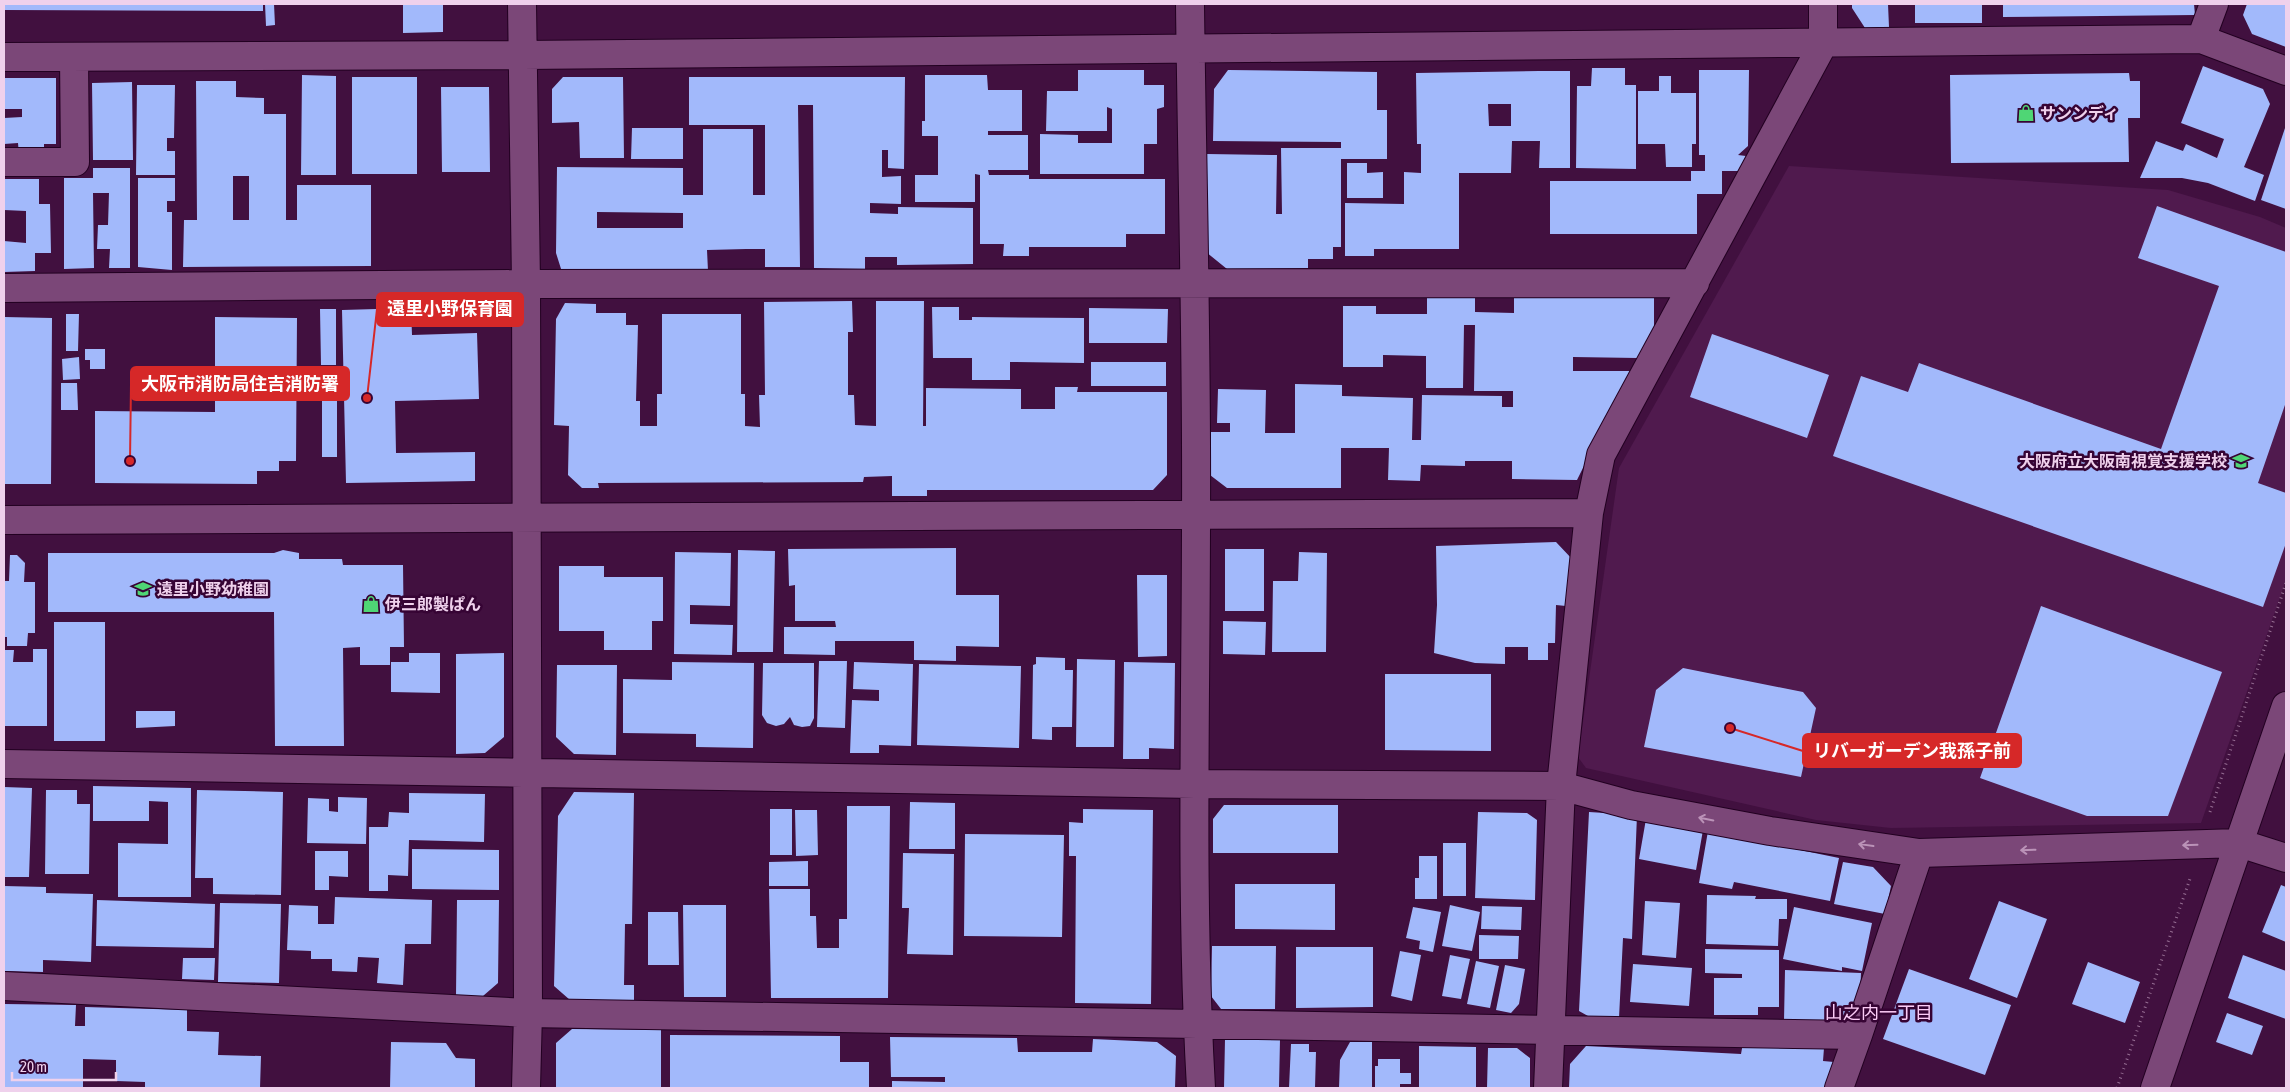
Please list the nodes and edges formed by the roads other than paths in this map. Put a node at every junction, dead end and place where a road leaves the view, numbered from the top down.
1 (522, 4) edge
2 (1190, 4) edge
3 (1823, 4) edge
4 (2214, 4) edge
5 (2201, 39) junction
6 (1823, 44) junction
7 (1190, 48) junction
8 (523, 55) junction
9 (4, 57) edge
10 (74, 57) junction
11 (2286, 72) edge
12 (4, 162) edge
13 (1194, 282) junction
14 (1695, 283) junction
15 (526, 284) junction
16 (4, 288) edge
17 (1590, 513) junction
18 (1196, 516) junction
19 (527, 517) junction
20 (4, 520) edge
21 (2286, 706) edge
22 (4, 764) edge
23 (526, 774) junction
24 (1195, 784) junction
25 (1561, 786) junction
26 (2239, 843) junction
27 (1919, 853) junction
28 (2286, 858) edge
29 (4, 986) edge
30 (528, 1013) junction
31 (1197, 1022) junction
32 (1550, 1029) junction
33 (1858, 1035) junction
34 (526, 1088) edge
35 (1201, 1088) edge
36 (1548, 1088) edge
37 (1839, 1088) edge
38 (2155, 1088) edge

1 - 8 street
2 - 7 street
3 - 6 street
4 - 5 street
5 - 6 street
5 - 11 street
6 - 7 street
6 - 14 street
7 - 8 street
7 - 13 street
8 - 10 street
8 - 15 street
9 - 10 street
10 - 12 street
13 - 14 street
13 - 15 street
13 - 18 street
14 - 17 street
15 - 16 street
15 - 19 street
17 - 18 street
17 - 25 street
18 - 19 street
18 - 24 street
19 - 20 street
19 - 23 street
21 - 26 street
22 - 23 street
23 - 24 street
23 - 30 street
24 - 25 street
24 - 31 street
27 -> 25 street
25 - 32 street
26 -> 27 street
26 - 28 street
26 - 38 street
27 - 33 street
29 - 30 street
30 - 31 street
30 - 34 street
31 - 32 street
31 - 35 street
32 - 33 street
32 - 36 street
33 - 37 street

